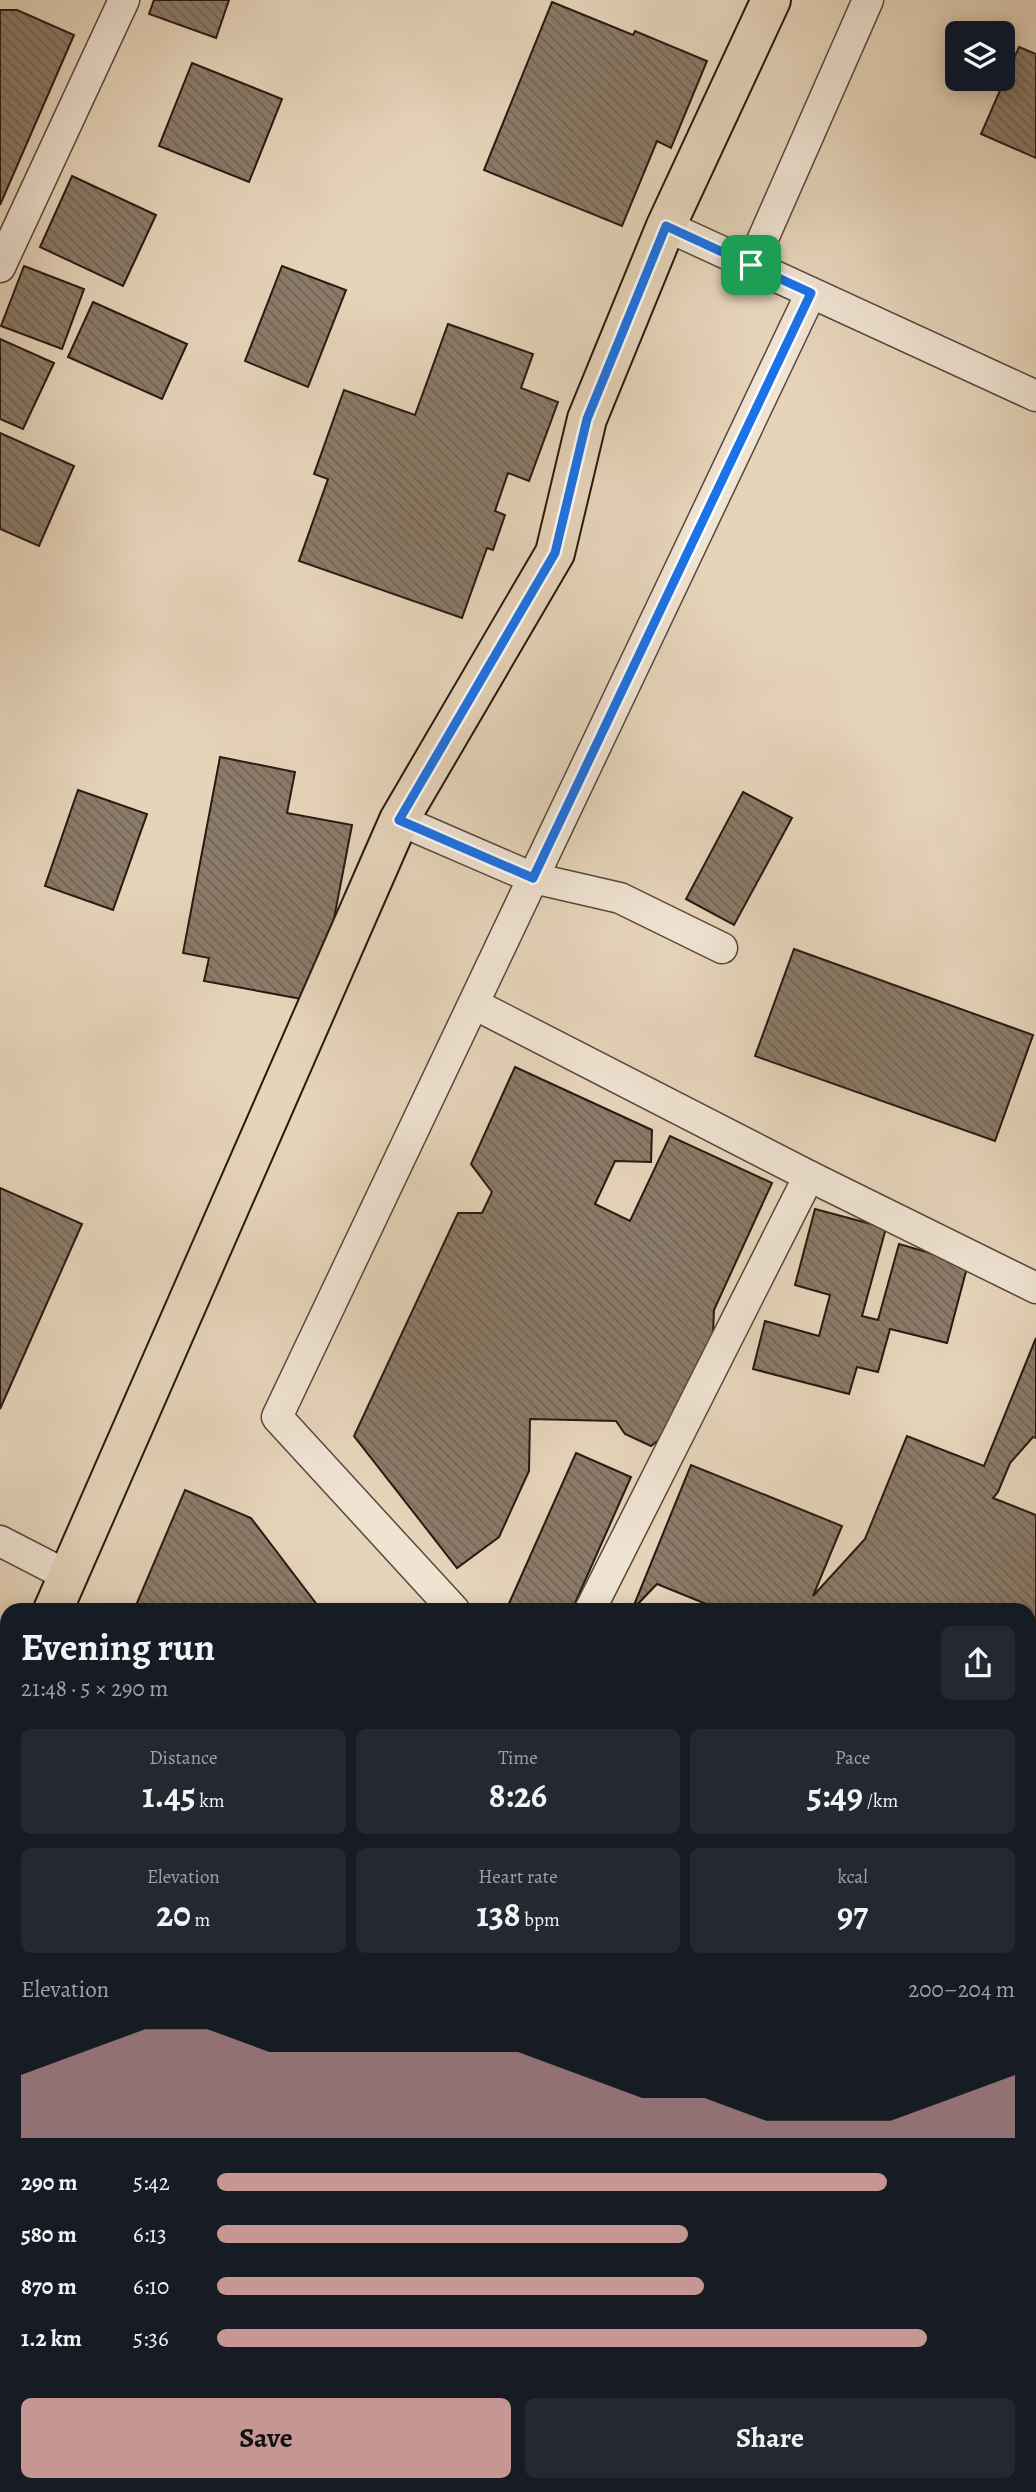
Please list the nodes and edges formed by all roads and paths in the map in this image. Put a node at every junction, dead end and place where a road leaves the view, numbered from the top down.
1 (124, 0) edge
2 (771, 0) edge
3 (868, 0) edge
4 (666, 226) junction
5 (751, 265) junction
6 (0, 267) edge
7 (811, 293) junction
8 (1036, 396) edge
9 (399, 820) junction
10 (533, 878) junction
11 (722, 947) dead end
12 (474, 1004) junction
13 (809, 1176) junction
14 (1036, 1288) edge
15 (0, 1541) edge
16 (68, 1576) junction
17 (56, 1603) edge
18 (448, 1603) edge
19 (594, 1603) edge

1 - 6 street
2 - 4 main road
3 - 5 street
4 - 5 street
4 - 9 main road
5 - 7 street
7 - 8 street
7 - 10 street
9 - 10 street
9 - 16 main road
10 - 11 street
10 - 12 street
12 - 13 street
12 - 18 street
13 - 14 street
13 - 19 street
15 - 16 street
16 - 17 main road

